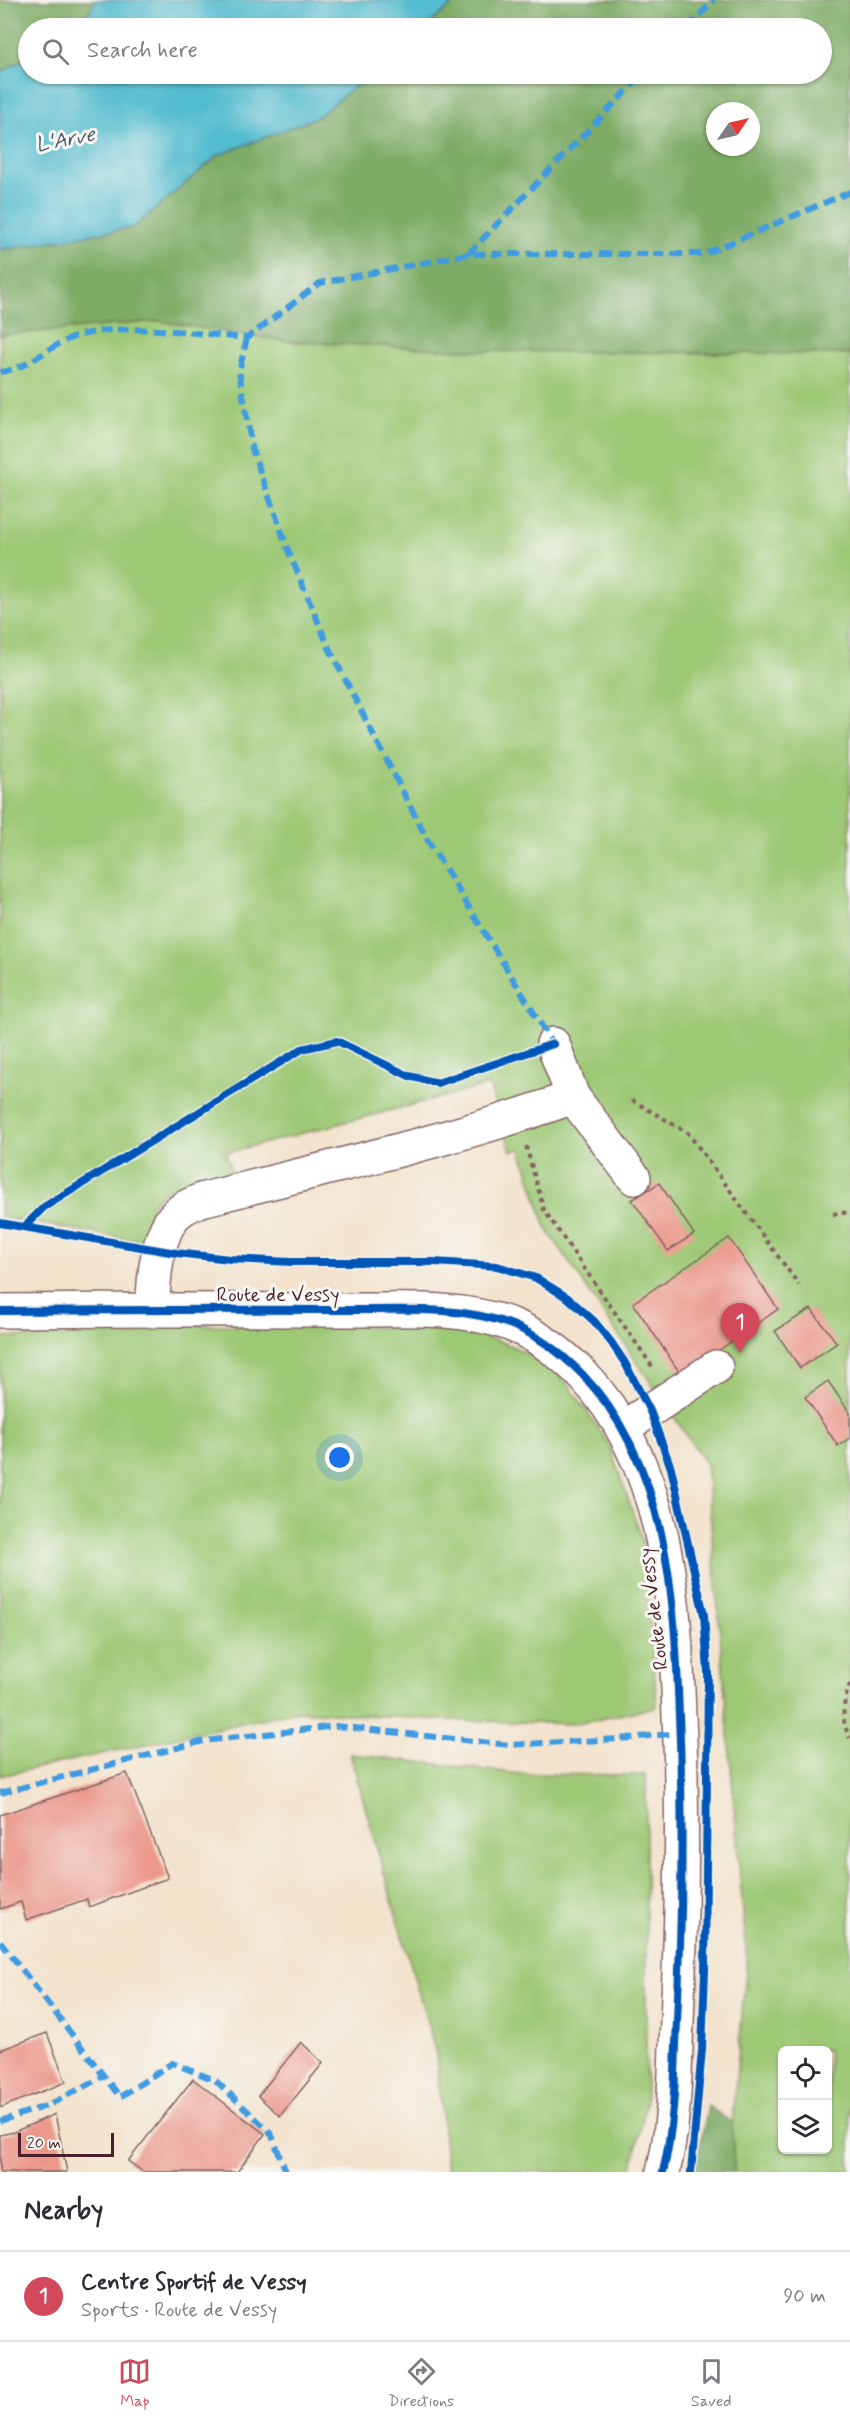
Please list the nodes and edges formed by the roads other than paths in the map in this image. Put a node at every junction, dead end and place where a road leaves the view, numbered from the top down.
1 (553, 1044) dead end
2 (573, 1097) junction
3 (634, 1178) dead end
4 (0, 1311) edge
5 (152, 1311) junction
6 (716, 1367) dead end
7 (623, 1428) junction
8 (663, 2172) edge

1 - 2 street
2 - 3 street
2 - 5 street
4 - 5 street, Route de Vessy
5 - 7 street, Route de Vessy
6 - 7 street
7 - 8 street, Route de Vessy

